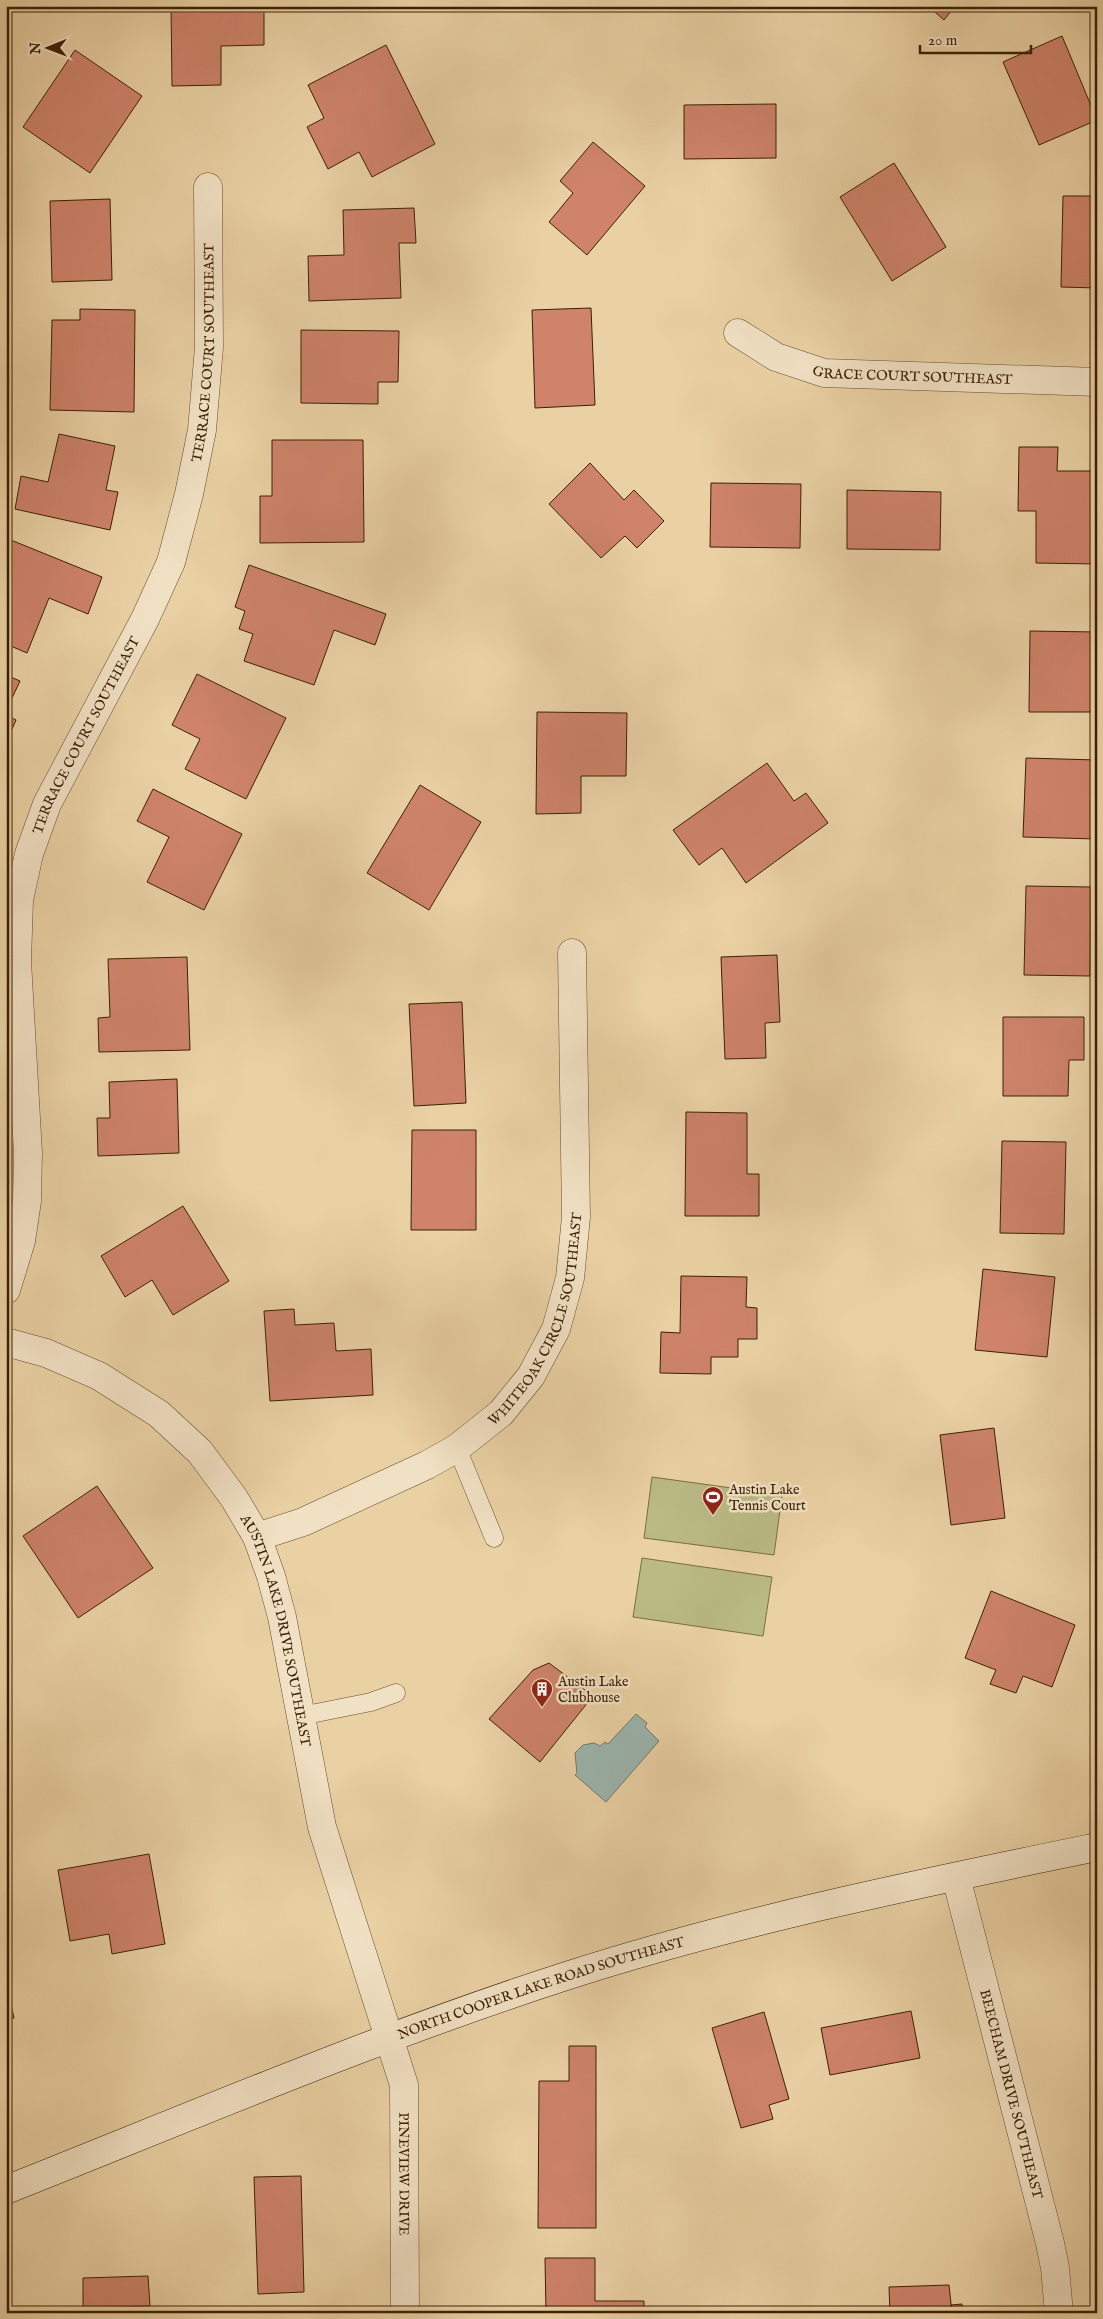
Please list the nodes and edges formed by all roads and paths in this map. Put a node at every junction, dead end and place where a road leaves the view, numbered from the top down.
1 (208, 187) dead end
2 (738, 333) dead end
3 (1097, 382) edge
4 (572, 953) dead end
5 (6, 1290) edge
6 (6, 1342) edge
7 (457, 1448) junction
8 (257, 1537) junction
9 (494, 1538) dead end
10 (396, 1692) dead end
11 (301, 1716) junction
12 (1097, 1847) edge
13 (956, 1877) junction
14 (390, 2037) junction
15 (6, 2190) edge
16 (405, 2313) edge
17 (1059, 2313) edge

1 - 5 street, TERRACE COURT SOUTHEAST
2 - 3 street, GRACE COURT SOUTHEAST
4 - 7 street, WHITEOAK CIRCLE SOUTHEAST
6 - 8 street, AUSTIN LAKE DRIVE SOUTHEAST
7 - 8 street, WHITEOAK CIRCLE SOUTHEAST
7 - 9 lane
8 - 11 street, AUSTIN LAKE DRIVE SOUTHEAST
10 - 11 lane
11 - 14 street, AUSTIN LAKE DRIVE SOUTHEAST
12 - 13 street, NORTH COOPER LAKE ROAD SOUTHEAST
13 - 14 street, NORTH COOPER LAKE ROAD SOUTHEAST
13 - 17 street, BEECHAM DRIVE SOUTHEAST
14 - 15 street, NORTH COOPER LAKE ROAD SOUTHEAST
14 - 16 street, PINEVIEW DRIVE

